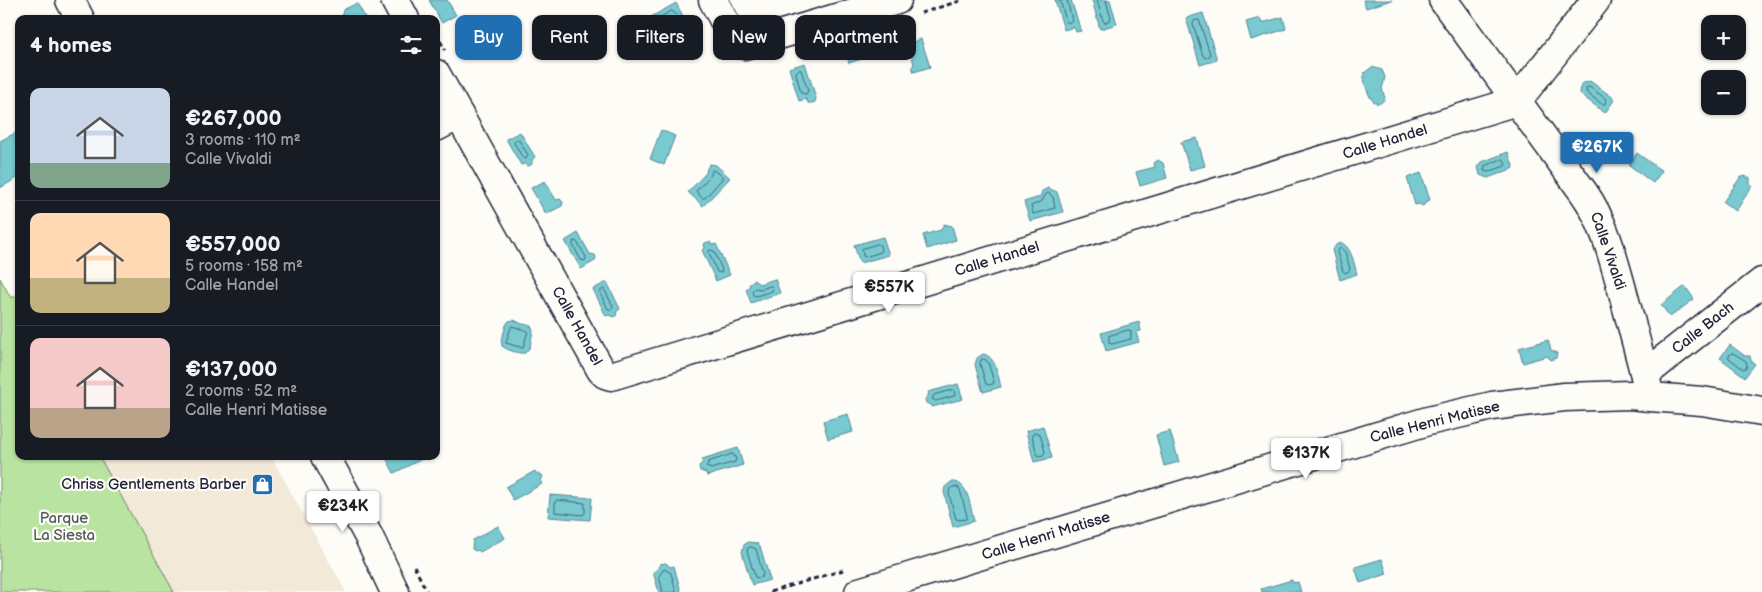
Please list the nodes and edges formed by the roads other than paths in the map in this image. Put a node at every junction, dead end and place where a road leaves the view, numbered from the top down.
1 (70, 0) edge
2 (395, 0) edge
3 (713, 0) edge
4 (897, 0) edge
5 (1443, 0) edge
6 (1596, 0) edge
7 (78, 15) edge
8 (403, 15) edge
9 (443, 65) edge
10 (1517, 101) junction
11 (448, 121) edge
12 (1762, 282) edge
13 (1648, 386) junction
14 (1762, 411) edge
15 (327, 460) edge
16 (852, 581) edge
17 (395, 592) edge

1 - 7 street
2 - 8 street
3 - 4 street
5 - 10 street, Calle Vivaldi
6 - 10 street
9 - 11 street, Calle Handel
10 - 11 street, Calle Handel
10 - 13 street, Calle Vivaldi
12 - 13 street, Calle Bach
13 - 14 street, Calle Henri Matisse
13 - 16 street, Calle Henri Matisse
15 - 17 street

